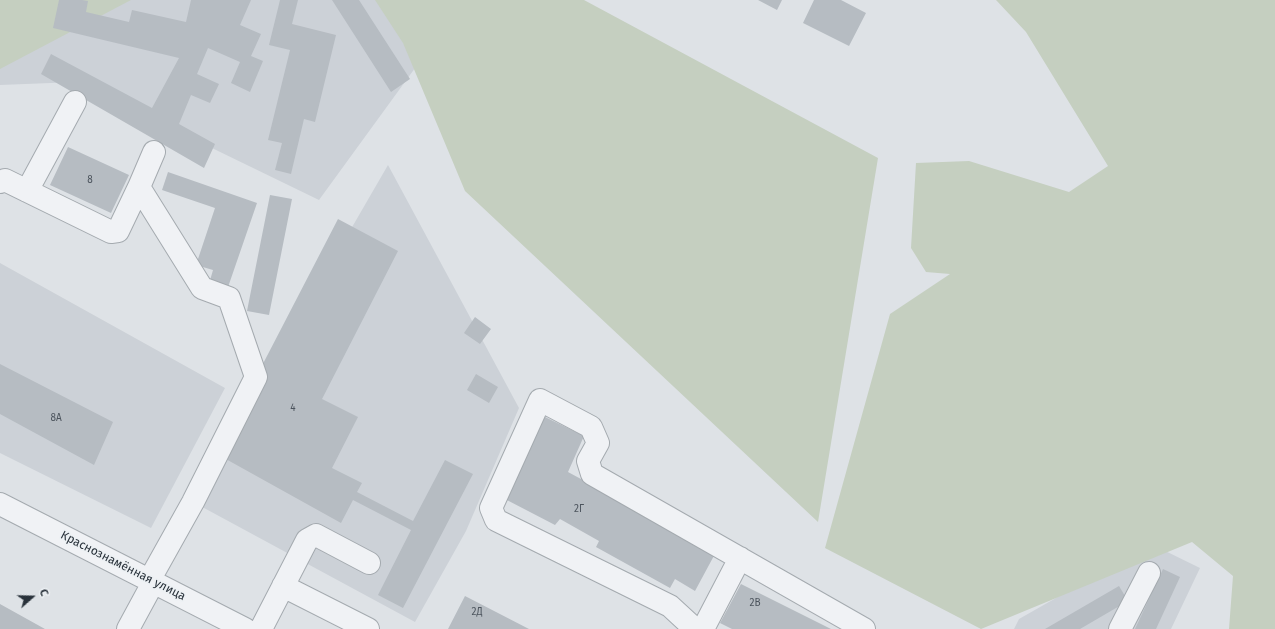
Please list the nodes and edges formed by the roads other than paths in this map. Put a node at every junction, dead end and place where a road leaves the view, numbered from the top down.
1 (75, 102) dead end
2 (154, 152) dead end
3 (0, 182) edge
4 (139, 187) junction
5 (27, 191) junction
6 (0, 504) edge
7 (740, 558) junction
8 (369, 563) dead end
9 (1149, 573) dead end
10 (152, 580) junction
11 (283, 586) junction
12 (128, 629) edge
13 (245, 629) edge
14 (261, 629) edge
15 (368, 629) edge
16 (695, 629) edge
17 (703, 629) edge
18 (864, 629) edge
19 (1120, 629) edge

1 - 5 street
2 - 4 street
3 - 5 street
4 - 5 street
4 - 10 street
6 - 10 street, Краснознамённая улица
7 - 16 street
7 - 17 street
7 - 18 street
8 - 11 street
9 - 19 street
10 - 12 street
10 - 13 street, Краснознамённая улица
11 - 14 street
11 - 15 street

